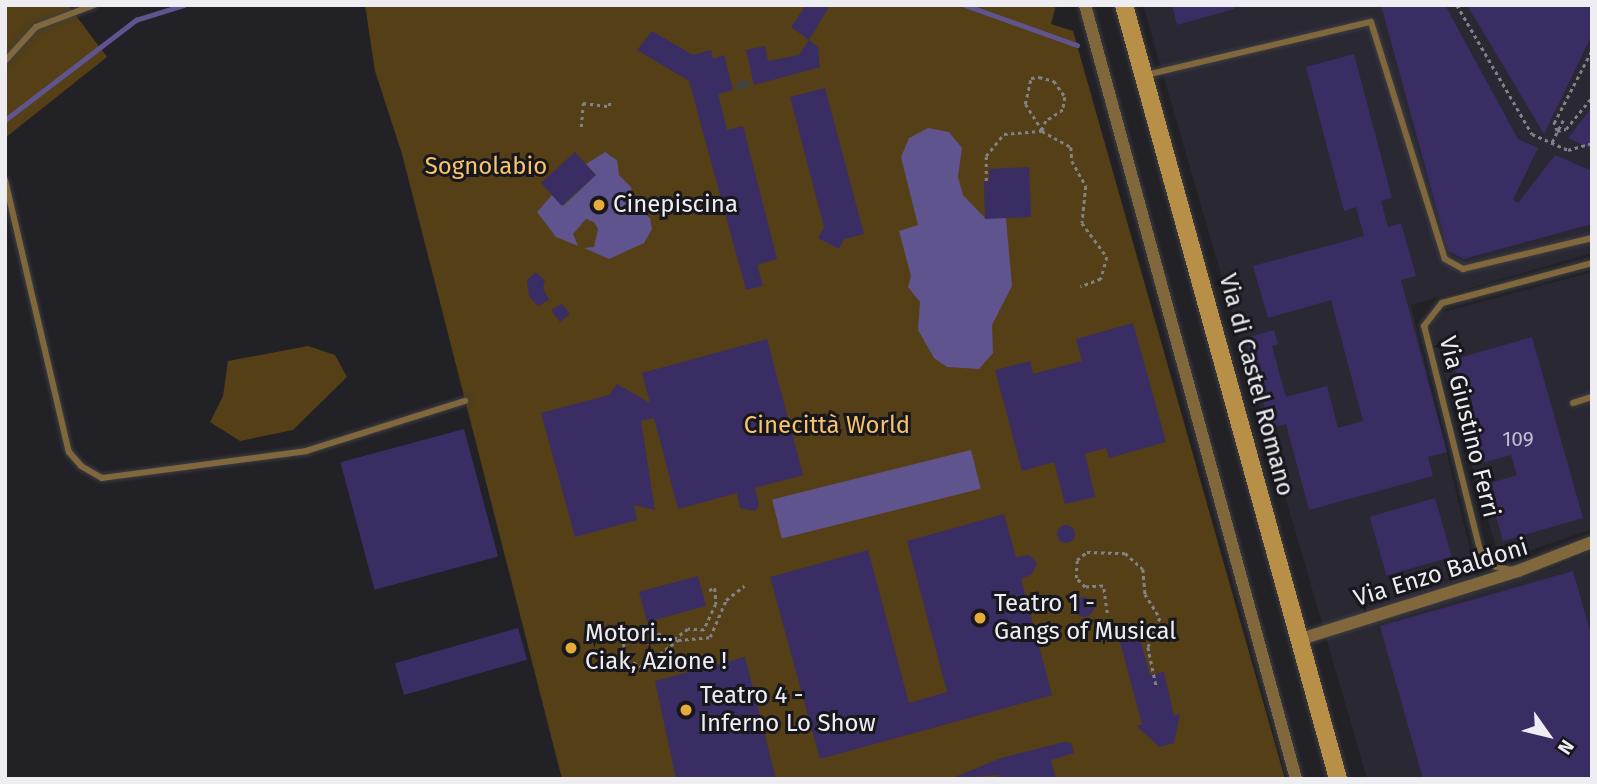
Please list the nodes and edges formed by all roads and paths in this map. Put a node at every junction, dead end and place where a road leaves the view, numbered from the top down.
1 (94, 5) edge
2 (1085, 5) edge
3 (1124, 5) edge
4 (1457, 5) edge
5 (1592, 50) edge
6 (5, 61) edge
7 (1144, 76) junction
8 (1592, 97) edge
9 (610, 100) dead end
10 (1563, 120) dead end
11 (581, 127) dead end
12 (1042, 131) junction
13 (1558, 131) junction
14 (1551, 143) junction
15 (1592, 143) edge
16 (5, 180) edge
17 (986, 181) dead end
18 (1592, 237) edge
19 (1592, 263) edge
20 (1080, 287) dead end
21 (1592, 397) edge
22 (465, 401) dead end
23 (1573, 403) dead end
24 (1592, 542) edge
25 (1518, 571) junction
26 (744, 586) dead end
27 (709, 590) dead end
28 (1107, 612) dead end
29 (1301, 639) junction
30 (1156, 685) dead end
31 (1296, 779) edge
32 (1338, 779) edge

1 - 6 lane
2 - 31 street
3 - 7 street, Via di Castel Romano
4 - 14 path
5 - 13 path
7 - 18 lane
7 - 29 street, Via di Castel Romano
8 - 13 path
9 - 11 path
10 - 13 path
12 - 12 path
12 - 17 path
12 - 20 path
13 - 14 path
14 - 15 path
16 - 22 lane
19 - 25 lane, Via Giustino Ferri
21 - 23 lane
24 - 25 street, Via Enzo Baldoni
25 - 29 street, Via Enzo Baldoni
26 - 27 path
28 - 30 path
29 - 32 street, Via di Castel Romano

